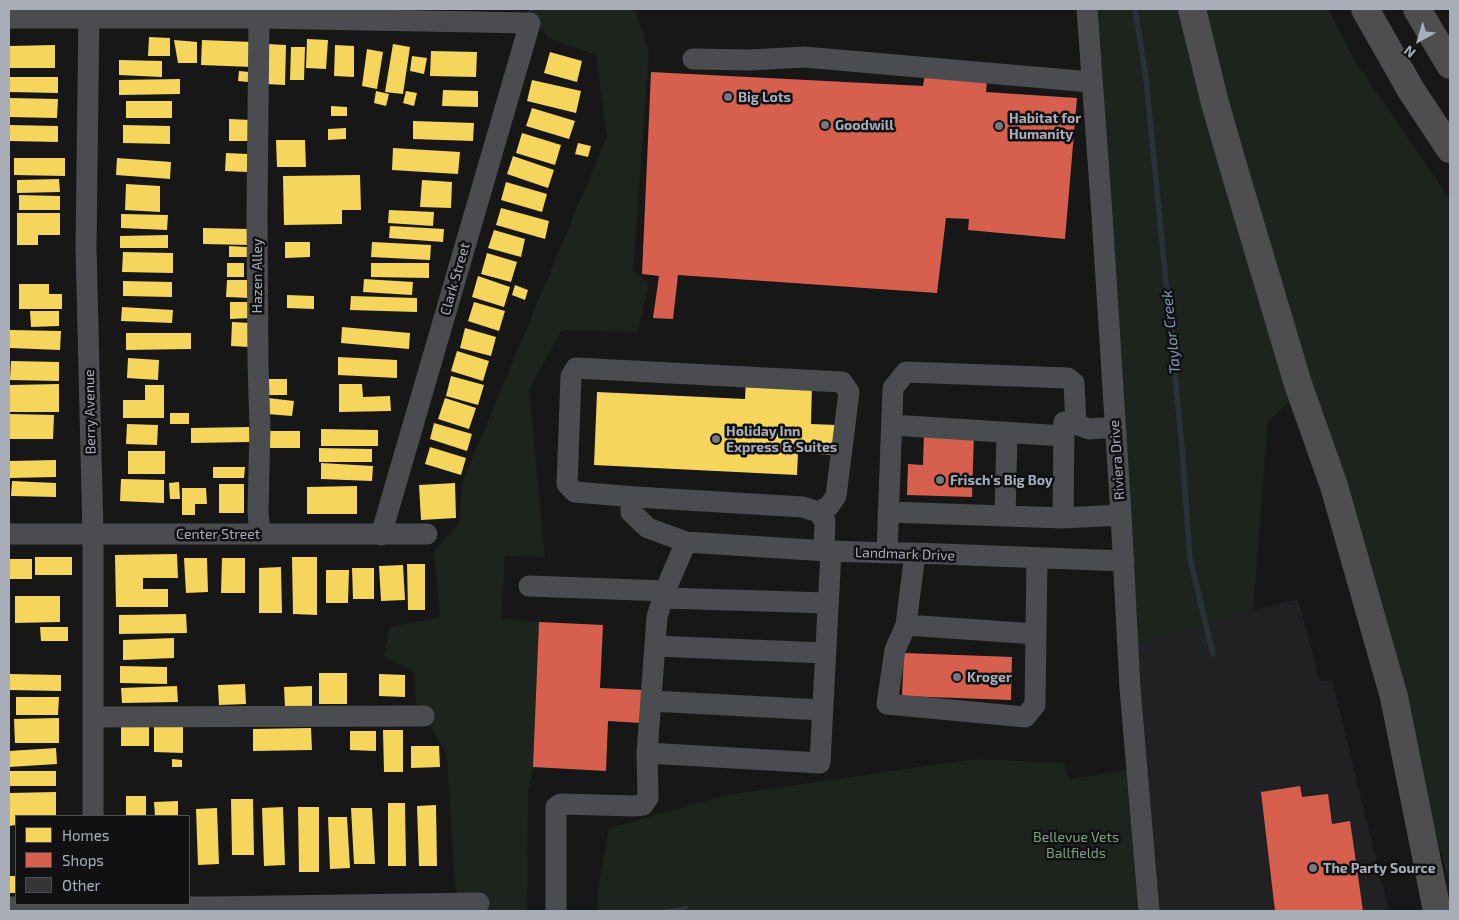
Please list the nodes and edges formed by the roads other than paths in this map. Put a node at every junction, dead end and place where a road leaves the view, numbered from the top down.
1 (1086, 9) edge
2 (1192, 9) edge
3 (1365, 9) edge
4 (1416, 9) edge
5 (89, 13) edge
6 (9, 18) edge
7 (259, 18) junction
8 (692, 59) dead end
9 (1449, 64) edge
10 (1091, 82) junction
11 (1450, 149) edge
12 (893, 421) junction
13 (1068, 427) junction
14 (1115, 427) junction
15 (1007, 433) junction
16 (636, 497) junction
17 (818, 512) junction
18 (888, 512) junction
19 (1121, 515) junction
20 (1004, 516) junction
21 (1063, 518) junction
22 (9, 534) edge
23 (260, 534) junction
24 (427, 534) dead end
25 (94, 535) junction
26 (381, 536) junction
27 (686, 542) junction
28 (827, 551) junction
29 (887, 553) junction
30 (914, 553) junction
31 (1037, 559) junction
32 (1124, 561) junction
33 (529, 586) dead end
34 (664, 594) junction
35 (828, 603) junction
36 (906, 625) junction
37 (1036, 634) junction
38 (655, 646) junction
39 (825, 653) junction
40 (651, 701) junction
41 (822, 710) junction
42 (424, 716) dead end
43 (93, 717) junction
44 (647, 753) junction
45 (93, 815) edge
46 (479, 903) dead end
47 (9, 907) edge
48 (93, 908) edge
49 (426, 908) edge
50 (210, 909) edge
51 (556, 911) edge
52 (1149, 911) edge
53 (1437, 911) edge

1 - 10 street, Riviera Drive
2 - 53 highway
3 - 11 highway
4 - 9 highway
5 - 6 street
5 - 7 street
5 - 25 street, Berry Avenue
7 - 23 street, Hazen Alley
7 - 26 street, Clark Street
8 - 10 street
10 - 14 street, Riviera Drive
12 - 13 street
12 - 13 street
12 - 15 street
12 - 18 street
13 - 14 street
13 - 15 street
13 - 21 street
14 - 19 street, Riviera Drive
15 - 20 street
16 - 17 street
16 - 17 street
16 - 27 street, Landmark Drive
17 - 28 street
18 - 20 street
18 - 29 street
19 - 21 street
19 - 32 street, Riviera Drive
20 - 21 street
22 - 25 street, Center Street
23 - 25 street, Center Street
23 - 26 street, Center Street
24 - 26 street, Center Street
25 - 43 street, Berry Avenue
27 - 28 street, Landmark Drive
27 - 34 street
28 - 29 street, Landmark Drive
28 - 35 street
29 - 30 street, Landmark Drive
30 - 31 street, Landmark Drive
30 - 36 street
31 - 32 street, Landmark Drive
31 - 37 street
32 - 52 street, Riviera Drive
33 - 34 street
34 - 35 street
34 - 38 street
35 - 39 street
36 - 37 street
36 - 37 street
38 - 39 street
38 - 40 street
39 - 41 street
40 - 41 street
40 - 44 street
41 - 44 street
42 - 43 street
43 - 45 street, Berry Avenue
44 - 51 street
46 - 49 street
47 - 48 street
48 - 50 street
49 - 50 street

